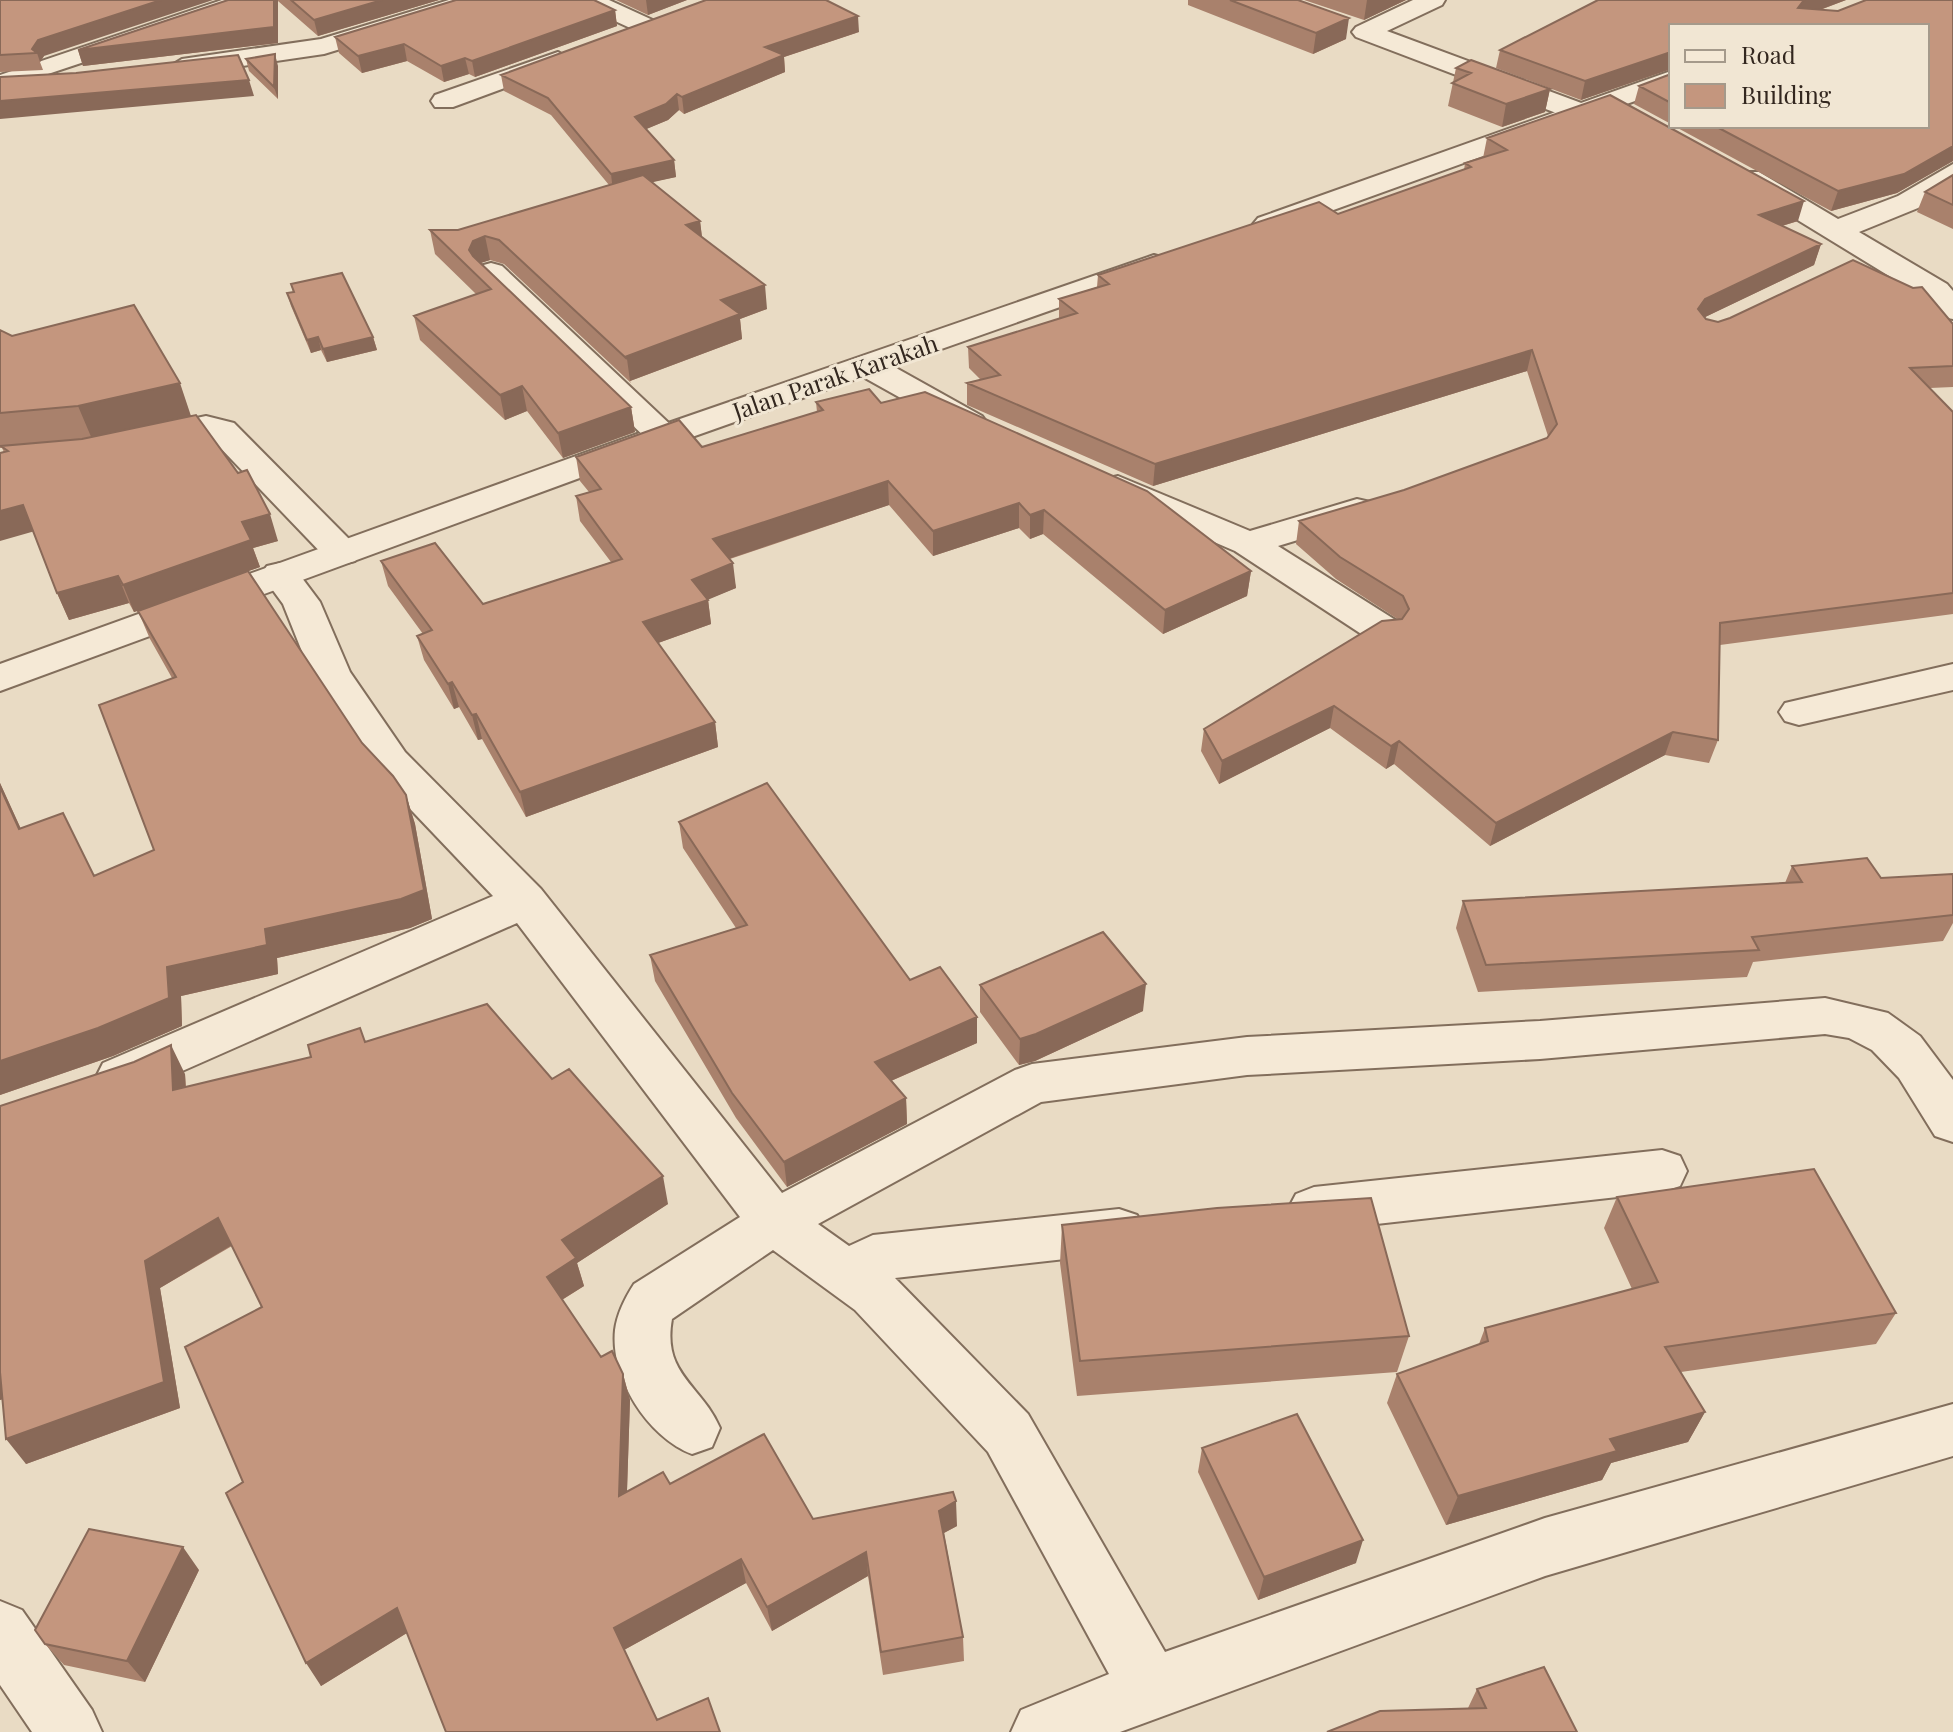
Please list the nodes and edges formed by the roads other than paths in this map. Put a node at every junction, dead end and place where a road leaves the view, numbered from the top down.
1 (246, 0) edge
2 (475, 0) edge
3 (589, 0) edge
4 (1433, 0) edge
5 (677, 16) edge
6 (1338, 23) edge
7 (648, 27) junction
8 (1365, 32) junction
9 (619, 38) edge
10 (575, 54) edge
11 (161, 70) edge
12 (87, 80) edge
13 (1669, 80) edge
14 (1, 83) edge
15 (444, 101) dead end
16 (1609, 111) junction
17 (1729, 167) edge
18 (1953, 173) edge
19 (1838, 230) junction
20 (1240, 234) edge
21 (1180, 255) edge
22 (491, 272) edge
23 (1953, 310) edge
24 (868, 366) junction
25 (994, 433) edge
26 (663, 436) junction
27 (107, 448) edge
28 (1093, 476) edge
29 (1386, 501) edge
30 (1248, 543) junction
31 (342, 553) junction
32 (280, 574) junction
33 (1383, 630) edge
34 (1953, 677) edge
35 (0, 678) edge
36 (1799, 712) dead end
37 (525, 901) junction
38 (73, 1093) edge
39 (1953, 1122) edge
40 (1662, 1171) dead end
41 (1267, 1215) edge
42 (774, 1222) junction
43 (1173, 1225) edge
44 (849, 1275) junction
45 (692, 1428) dead end
46 (1953, 1430) edge
47 (0, 1632) edge
48 (1151, 1688) junction
49 (70, 1732) edge
50 (1043, 1732) edge

1 - 14 street
2 - 11 street
3 - 7 street
4 - 8 street
5 - 7 street
6 - 8 street
7 - 9 street
8 - 16 street
10 - 15 street
12 - 14 street
13 - 16 street
16 - 20 street
17 - 19 street
18 - 19 street
19 - 23 street
21 - 24 street, Jalan Parak Karakah
22 - 26 street
24 - 25 street
24 - 26 street, Jalan Parak Karakah
26 - 31 street, Jalan Parak Karakah
27 - 31 street
28 - 30 street
29 - 30 street
30 - 33 street
31 - 32 street, Jalan Parak Karakah
32 - 35 street, Jalan Parak Karakah
32 - 37 street
34 - 36 street
37 - 38 street
37 - 42 street
39 - 42 street
40 - 41 street
42 - 44 street
42 - 45 street
43 - 44 street
44 - 48 street
46 - 48 street
47 - 49 street
48 - 50 street

